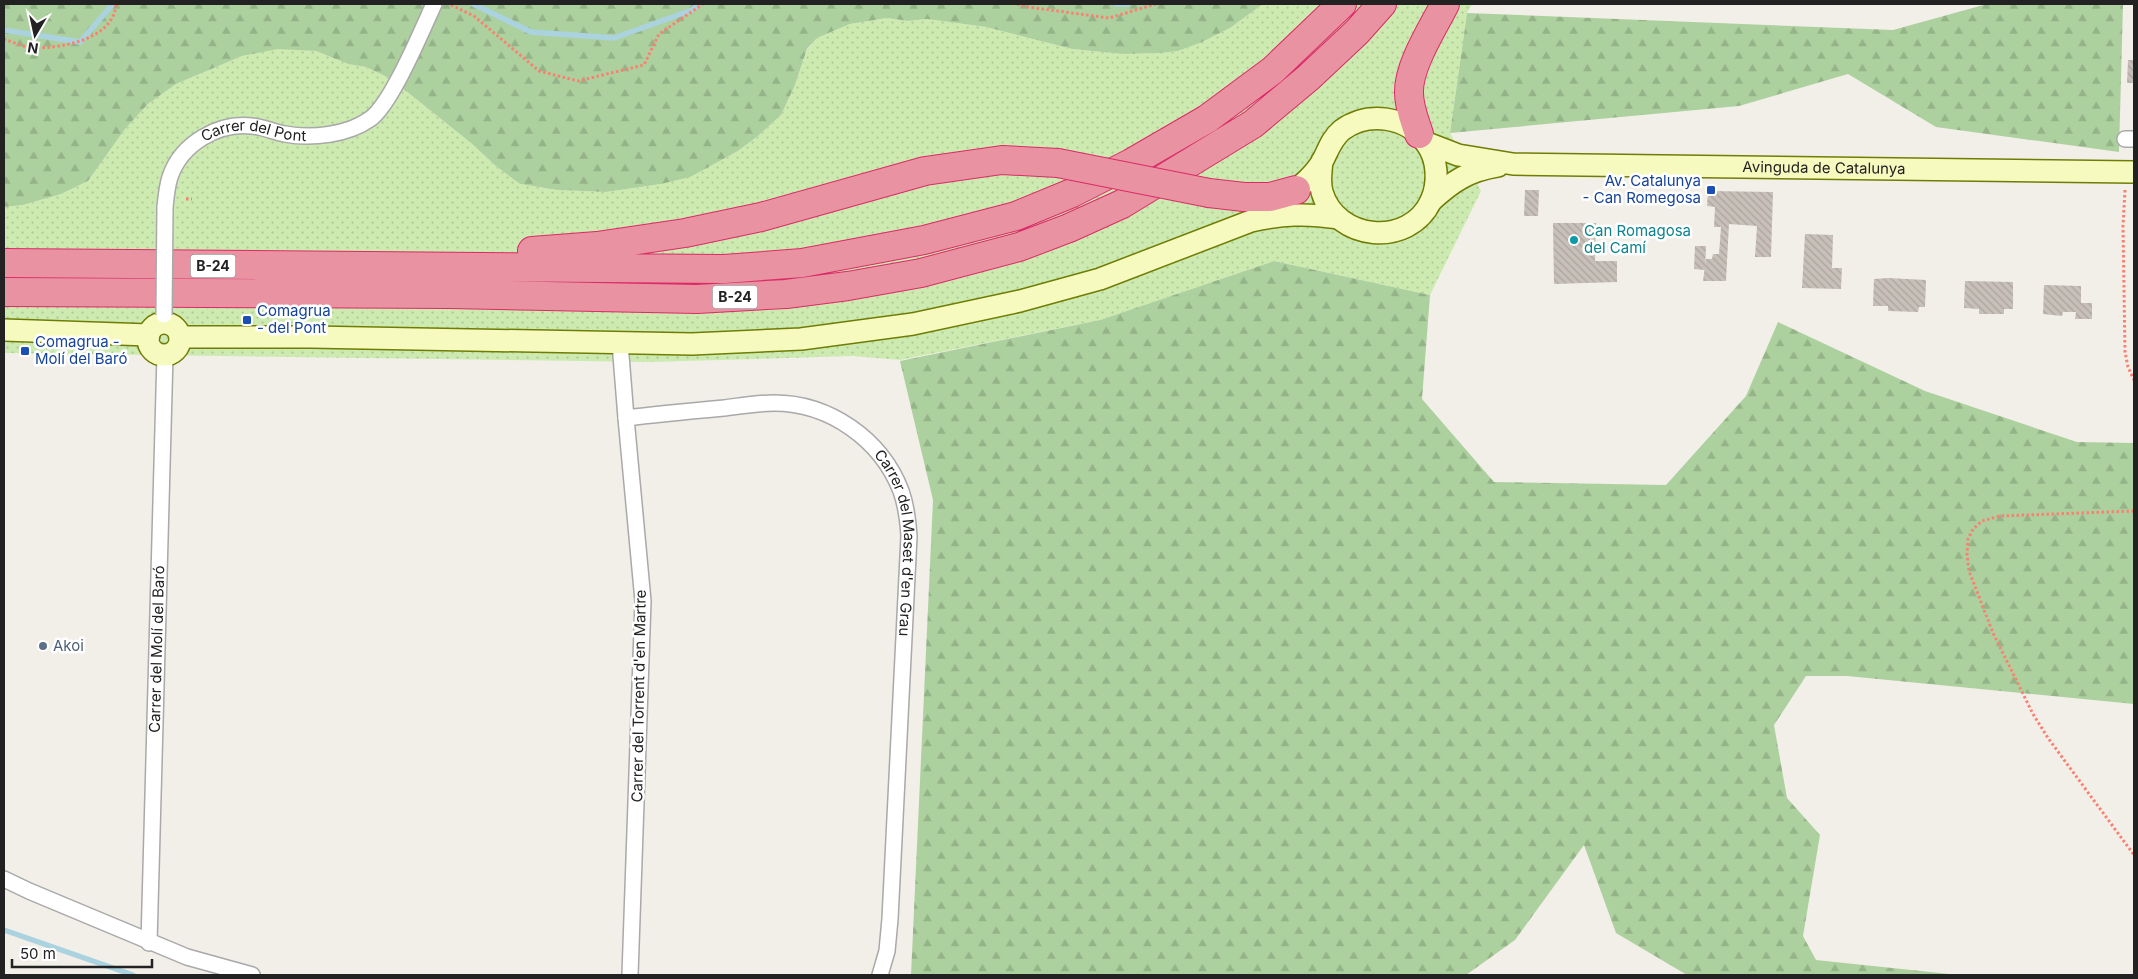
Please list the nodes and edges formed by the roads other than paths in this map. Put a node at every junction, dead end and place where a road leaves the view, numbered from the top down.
1 (434, 4) edge
2 (1342, 4) edge
3 (1382, 4) edge
4 (1445, 4) edge
5 (1423, 139) junction
6 (1322, 161) junction
7 (1513, 164) junction
8 (2130, 172) edge
9 (1296, 190) junction
10 (1431, 201) junction
11 (1338, 218) junction
12 (1251, 221) junction
13 (4, 263) edge
14 (422, 268) junction
15 (4, 292) edge
16 (159, 324) junction
17 (4, 330) edge
18 (180, 337) junction
19 (620, 343) junction
20 (165, 355) junction
21 (626, 418) junction
22 (4, 878) edge
23 (149, 943) junction
24 (252, 975) edge
25 (630, 975) edge
26 (880, 975) edge

1 - 16 street, Carrer del Pont, bridge
2 - 14 highway, B-24
3 - 15 highway, B-24
4 - 5 highway
5 - 6 street
5 - 7 street, Avinguda de Catalunya
5 - 10 street
6 - 9 street
6 - 11 street
7 - 8 street, Avinguda de Catalunya
7 - 10 street, Avinguda de Catalunya
9 - 12 street
9 - 14 highway, bridge
10 - 11 street
11 - 12 street
12 - 19 street
13 - 14 highway, B-24
16 - 17 street
16 - 18 street
16 - 20 street
18 - 19 street
18 - 20 street
19 - 21 street
20 - 23 street, Carrer del Molí del Baró
21 - 25 street, Carrer del Torrent d'en Martre
21 - 26 street, Carrer del Maset d'en Grau
22 - 23 street
23 - 24 street

